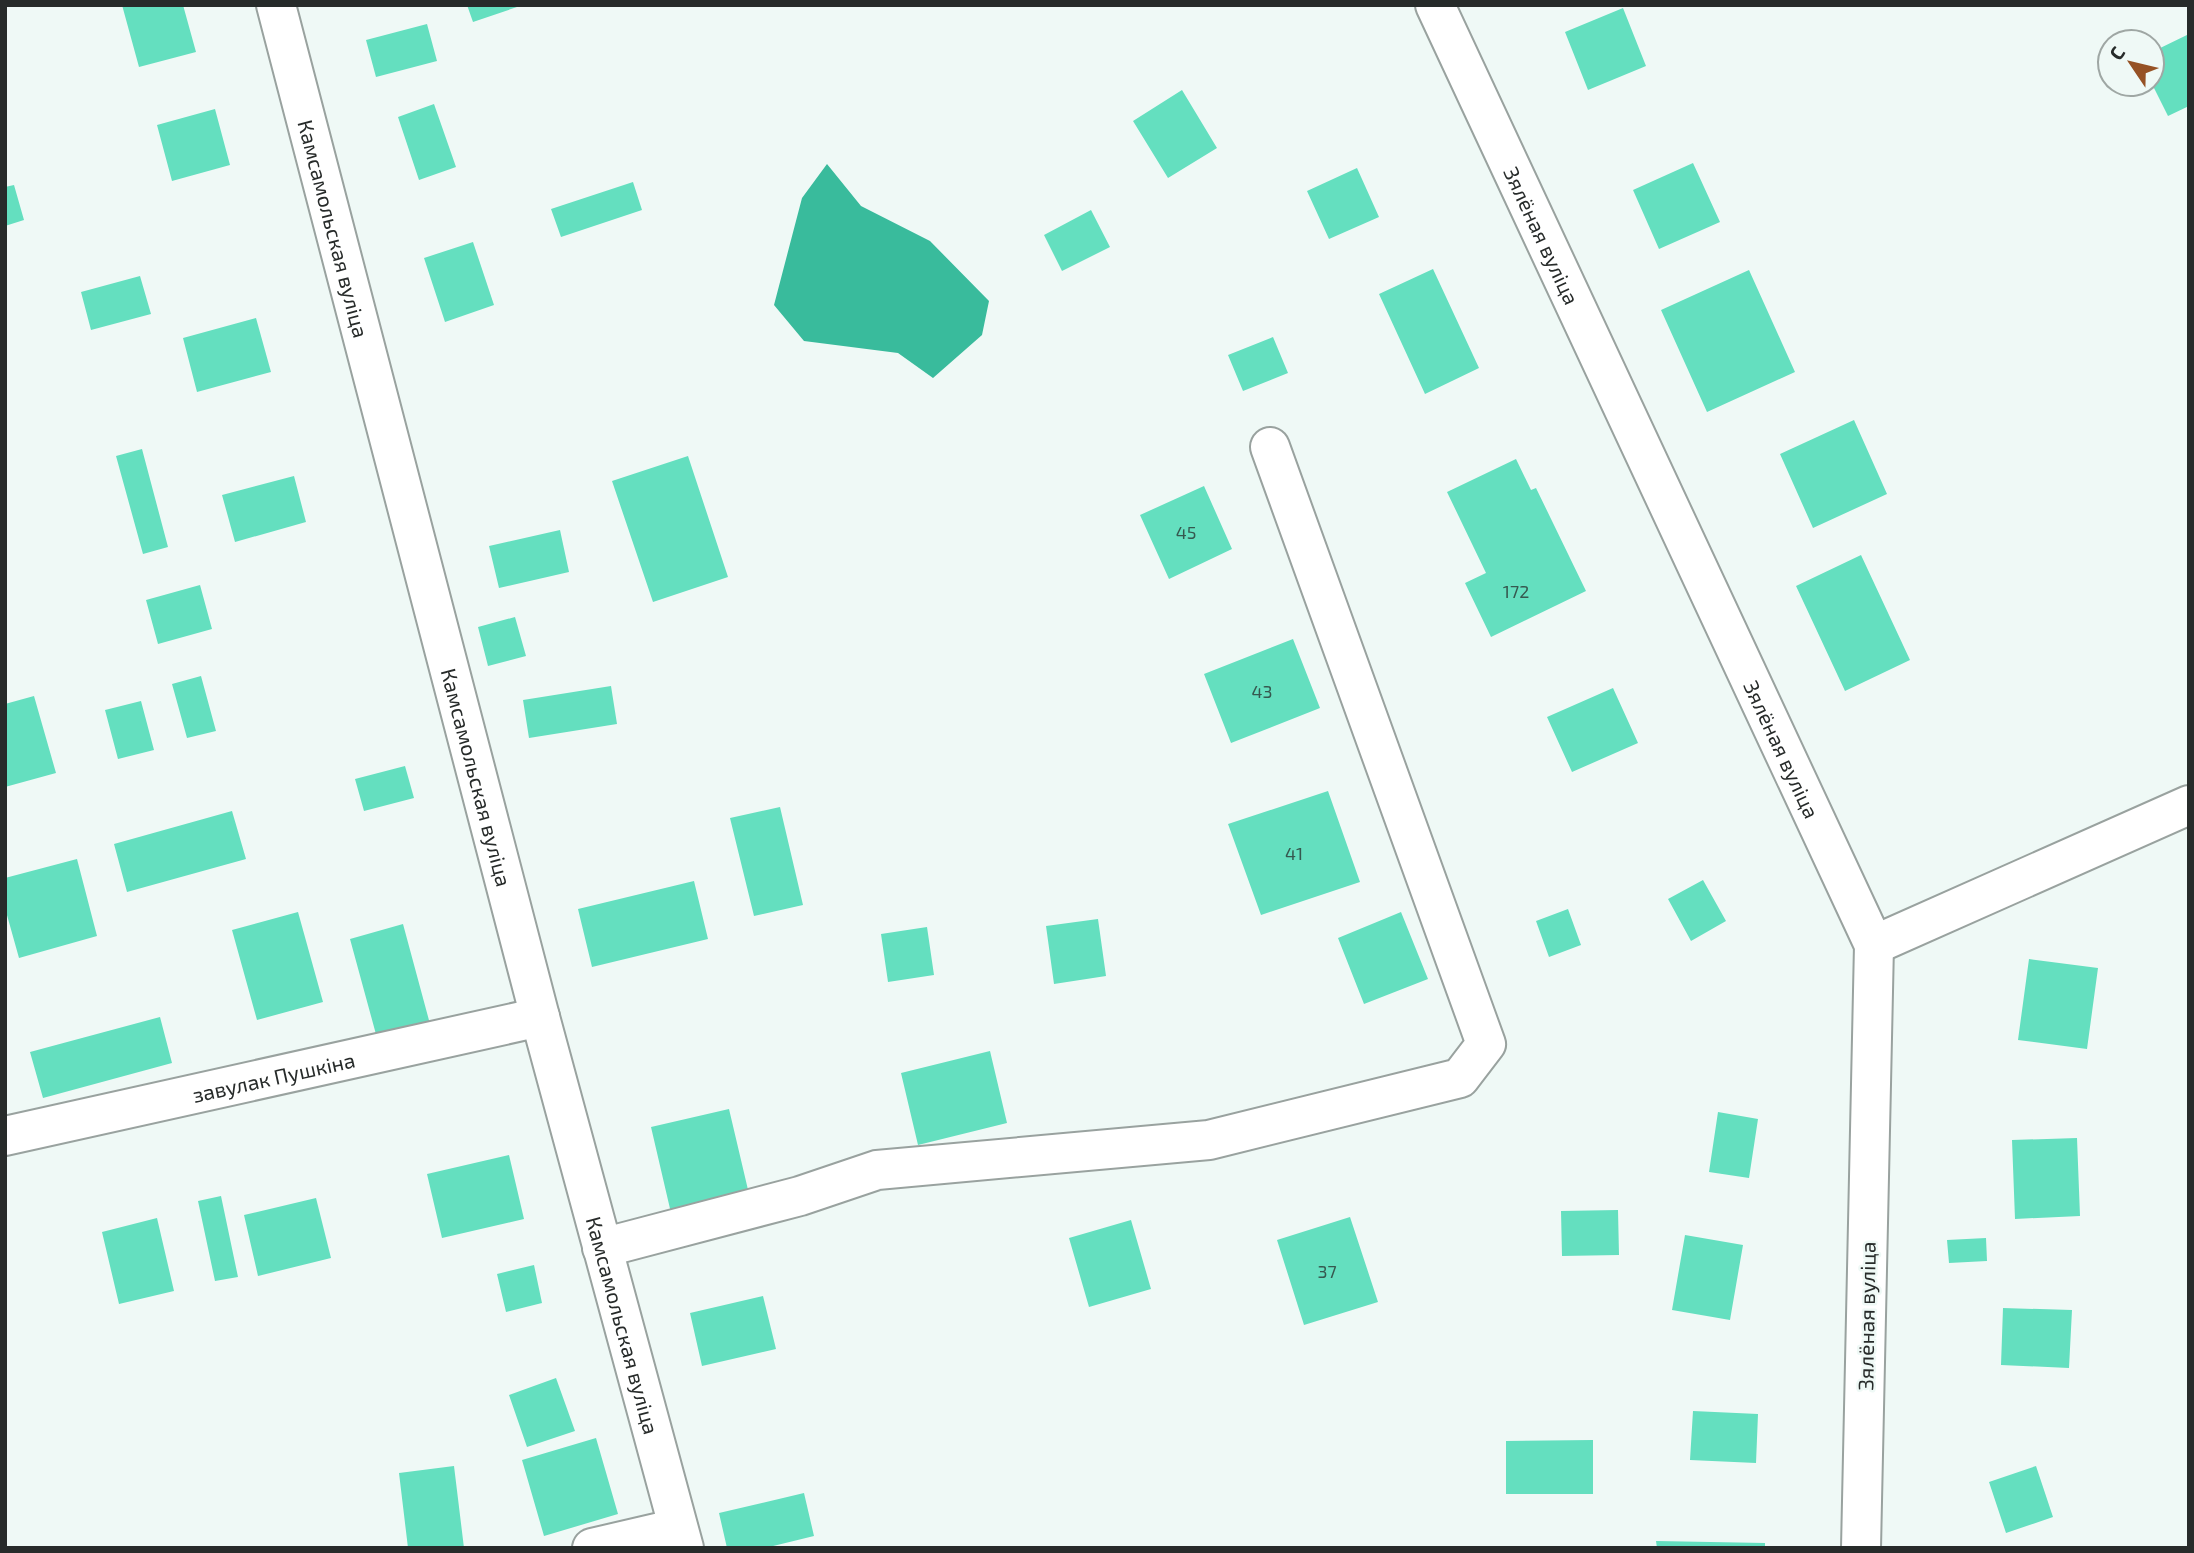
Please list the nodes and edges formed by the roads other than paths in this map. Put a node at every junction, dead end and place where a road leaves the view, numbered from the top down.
1 (276, 5) edge
2 (1435, 5) edge
3 (1270, 447) dead end
4 (2189, 805) edge
5 (1874, 945) junction
6 (540, 1017) junction
7 (5, 1136) edge
8 (602, 1248) junction
9 (681, 1538) edge
10 (592, 1548) edge
11 (1861, 1548) edge

1 - 6 street, Камсамольская вуліца
2 - 5 street, Зялёная вуліца
3 - 8 street
4 - 5 street
5 - 11 street, Зялёная вуліца
6 - 7 street, завулак Пушкіна
6 - 8 street, Камсамольская вуліца
8 - 9 street, Камсамольская вуліца
9 - 10 street

